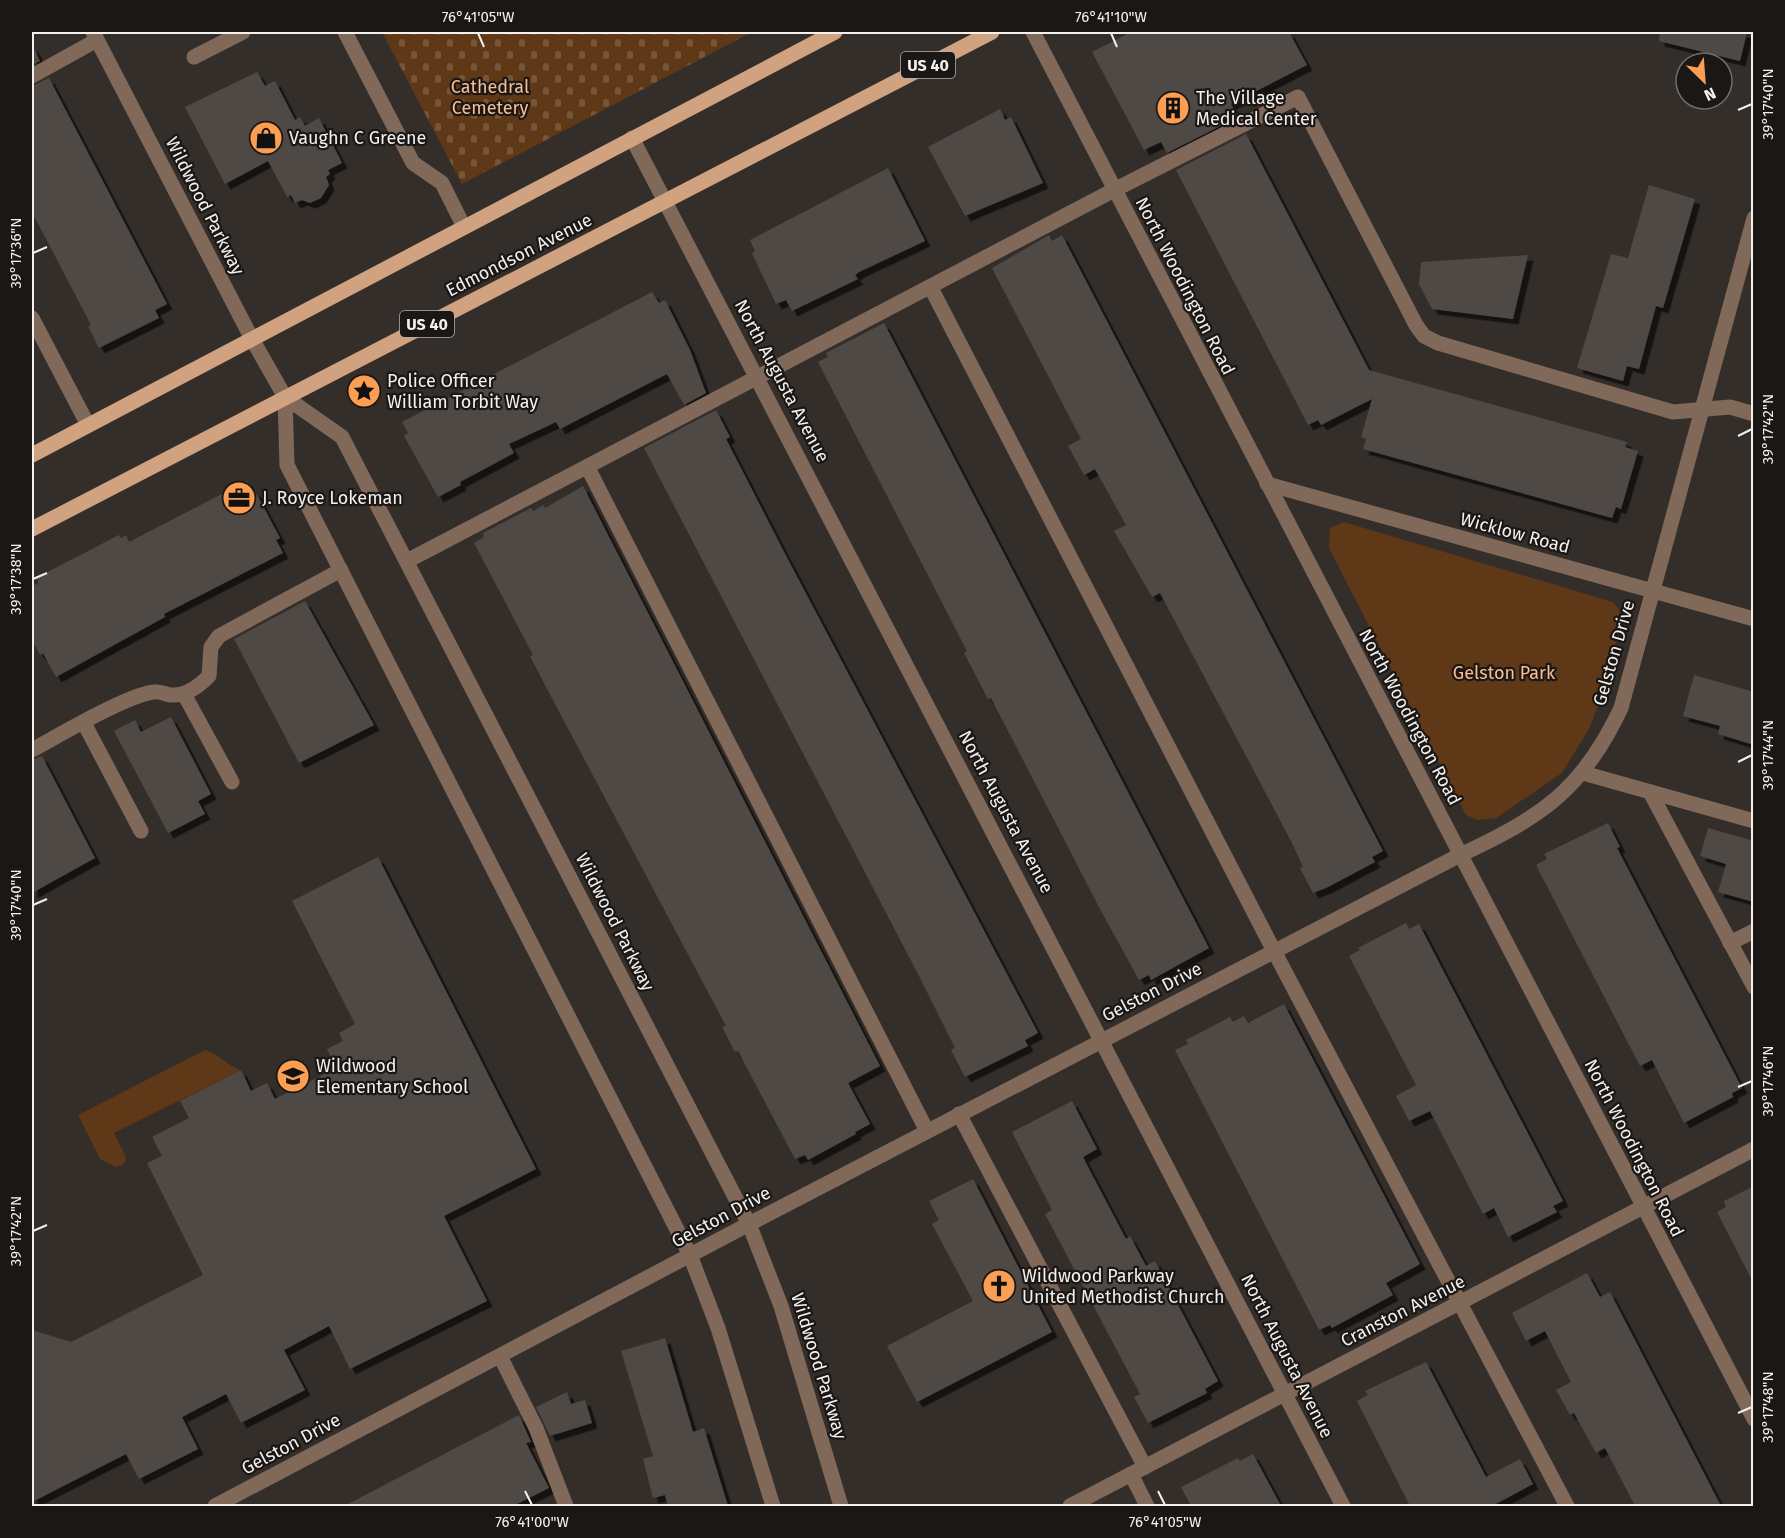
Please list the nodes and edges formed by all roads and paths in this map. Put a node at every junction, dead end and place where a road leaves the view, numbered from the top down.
1 (243, 32) edge
2 (345, 32) edge
3 (835, 32) edge
4 (992, 32) edge
5 (1033, 32) edge
6 (95, 36) edge
7 (194, 57) dead end
8 (32, 76) edge
9 (632, 138) junction
10 (1114, 190) junction
11 (665, 201) junction
12 (1754, 218) edge
13 (465, 227) junction
14 (931, 288) junction
15 (32, 318) edge
16 (252, 339) junction
17 (759, 379) junction
18 (285, 397) junction
19 (1701, 409) junction
20 (1754, 414) edge
21 (88, 425) junction
22 (32, 455) edge
23 (588, 468) junction
24 (1267, 484) junction
25 (32, 529) edge
26 (407, 561) junction
27 (341, 570) junction
28 (1653, 591) junction
29 (1754, 619) edge
30 (184, 694) junction
31 (84, 723) junction
32 (32, 750) edge
33 (1583, 773) junction
34 (232, 782) dead end
35 (1650, 792) junction
36 (1754, 821) edge
37 (141, 831) dead end
38 (1460, 855) junction
39 (1754, 931) edge
40 (1730, 943) junction
41 (1274, 951) junction
42 (1754, 987) edge
43 (1103, 1040) junction
44 (960, 1114) junction
45 (927, 1131) junction
46 (1754, 1149) edge
47 (1643, 1207) junction
48 (749, 1224) junction
49 (690, 1255) junction
50 (1461, 1303) junction
51 (500, 1356) junction
52 (1285, 1394) junction
53 (1754, 1419) edge
54 (1145, 1467) junction
55 (1131, 1474) junction
56 (215, 1506) edge
57 (566, 1506) edge
58 (773, 1506) edge
59 (841, 1506) edge
60 (1070, 1506) edge
61 (1147, 1506) edge
62 (1343, 1506) edge
63 (1567, 1506) edge

1 - 7 street
2 - 13 street
3 - 9 main road
4 - 11 main road, Edmondson Avenue / US 40
5 - 10 street, North Woodington Road
6 - 8 street
6 - 16 street, Wildwood Parkway
9 - 11 street, North Augusta Avenue
9 - 13 main road
10 - 14 street
10 - 19 street
10 - 24 street, North Woodington Road
11 - 17 street, North Augusta Avenue
11 - 18 main road, Edmondson Avenue / US 40
12 - 19 street, Gelston Drive
13 - 16 main road
14 - 17 street
14 - 41 street
15 - 21 street
16 - 18 street, Wildwood Parkway
16 - 21 main road
17 - 23 street
17 - 43 street, North Augusta Avenue
18 - 25 main road, Edmondson Avenue / US 40
18 - 26 street, Wildwood Parkway
18 - 27 street, Wildwood Parkway
19 - 20 street
19 - 28 street, Gelston Drive
21 - 22 main road
23 - 26 street
23 - 45 street
24 - 28 street, Wicklow Road
24 - 38 street, North Woodington Road
26 - 48 street, Wildwood Parkway
27 - 30 street
27 - 49 street, Wildwood Parkway
28 - 29 street, Wicklow Road
28 - 33 street, Gelston Drive
30 - 31 street
30 - 34 street
31 - 32 street
31 - 37 street
33 - 35 street
33 - 38 street, Gelston Drive
35 - 36 street
35 - 40 street
38 - 41 street, Gelston Drive
38 - 47 street, North Woodington Road
39 - 40 street
40 - 42 street
41 - 43 street, Gelston Drive
41 - 50 street
43 - 44 street, Gelston Drive
43 - 52 street, North Augusta Avenue
44 - 45 street, Gelston Drive
44 - 54 street
45 - 48 street, Gelston Drive
46 - 47 street, Cranston Avenue
47 - 50 street, Cranston Avenue
47 - 53 street, North Woodington Road
48 - 49 street, Gelston Drive
48 - 59 street, Wildwood Parkway
49 - 51 street, Gelston Drive
49 - 58 street, Wildwood Parkway
50 - 52 street, Cranston Avenue
50 - 63 street
51 - 56 street, Gelston Drive
51 - 57 street
52 - 54 street, Cranston Avenue
52 - 62 street, North Augusta Avenue
54 - 55 street, Cranston Avenue
55 - 60 street, Cranston Avenue
55 - 61 street

